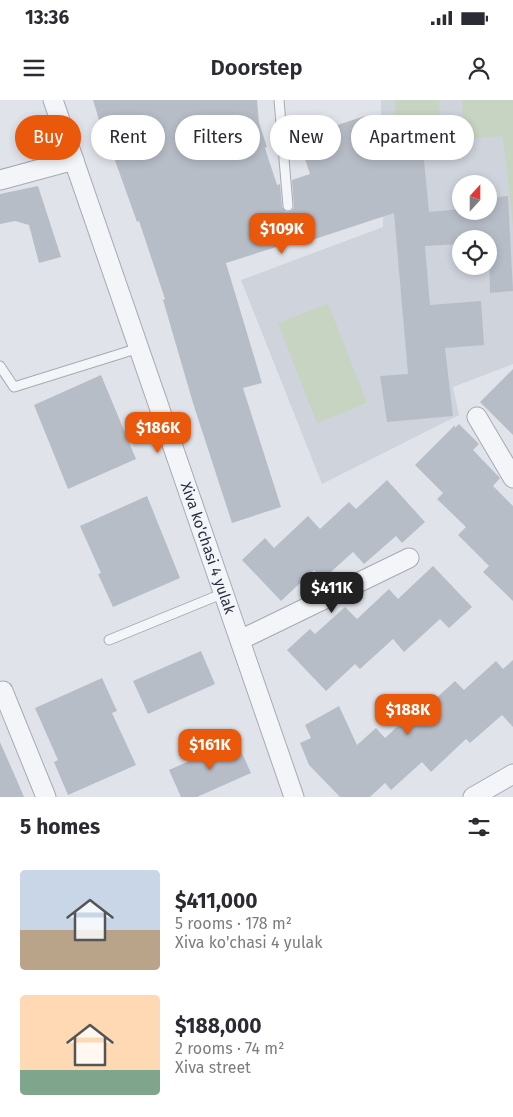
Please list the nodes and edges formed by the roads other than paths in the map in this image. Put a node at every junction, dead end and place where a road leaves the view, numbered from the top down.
1 (53, 100) edge
2 (279, 100) edge
3 (58, 115) edge
4 (74, 160) joint
5 (0, 180) edge
6 (288, 206) dead end
7 (139, 348) junction
8 (0, 366) edge
9 (477, 417) dead end
10 (513, 478) edge
11 (409, 558) dead end
12 (224, 593) junction
13 (109, 640) dead end
14 (240, 640) junction
15 (3, 691) dead end
16 (513, 774) edge
17 (46, 797) edge
18 (294, 797) edge
19 (473, 797) edge

1 - 3 street, Xiva ko'chasi 4 yulak
2 - 6 lane
4 - 5 street
4 - 7 street, Xiva ko'chasi 4 yulak
7 - 8 lane
7 - 12 street, Xiva ko'chasi 4 yulak
9 - 10 street
11 - 14 street
12 - 13 lane
12 - 14 street, Xiva ko'chasi 4 yulak
14 - 18 street, Xiva ko'chasi 4 yulak
15 - 17 street
16 - 19 street

